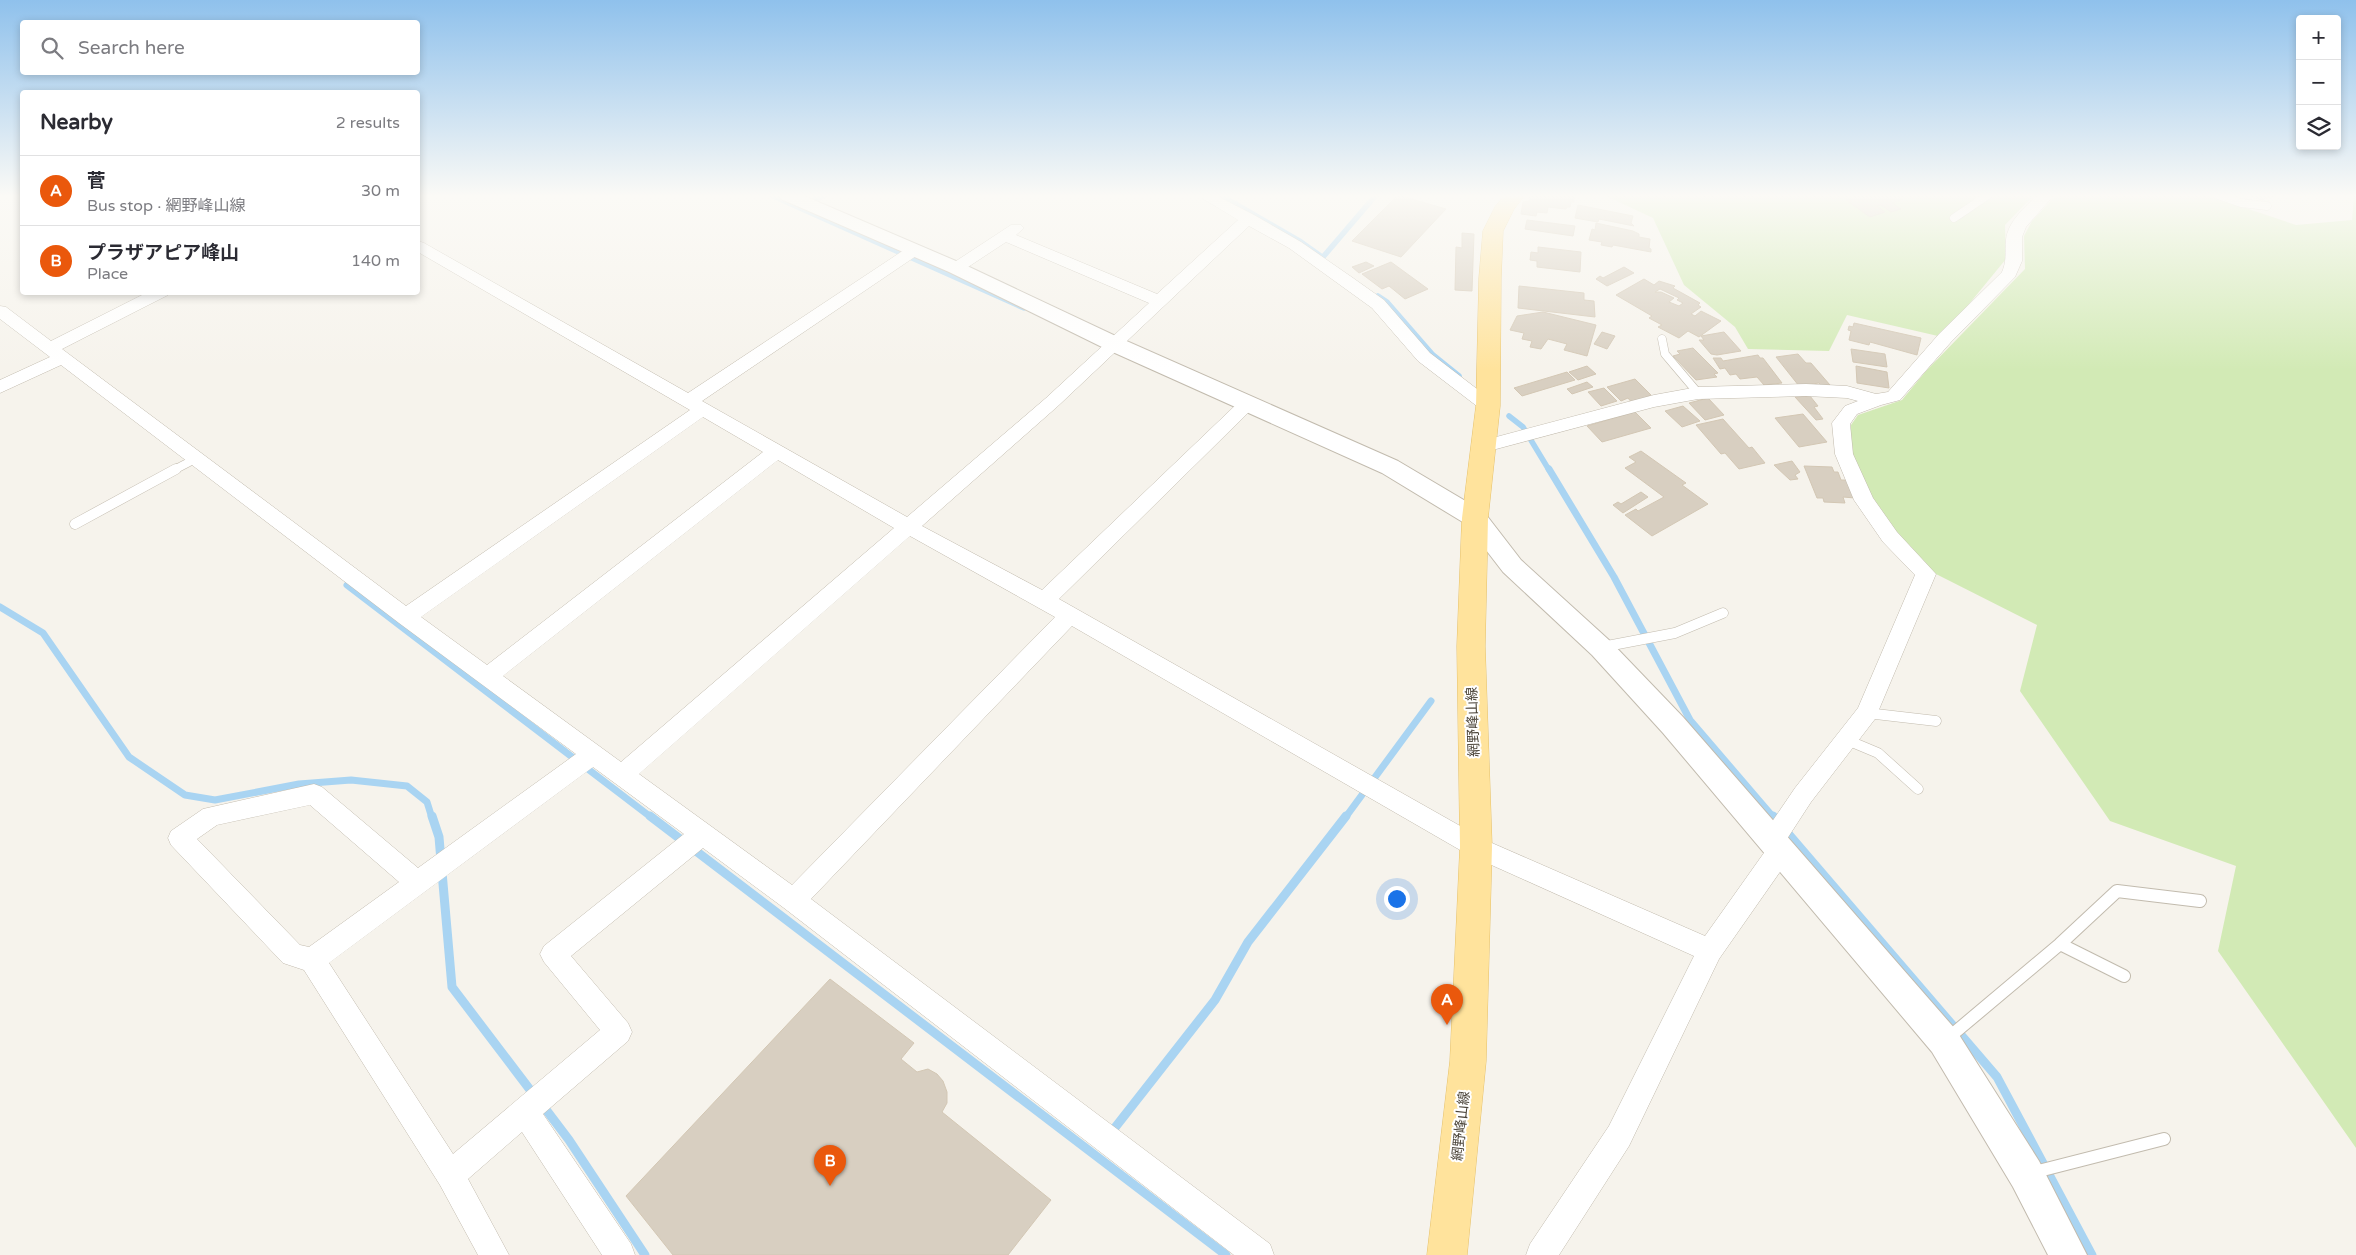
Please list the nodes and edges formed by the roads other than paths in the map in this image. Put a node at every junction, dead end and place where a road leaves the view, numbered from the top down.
1 (431, 254) edge
2 (909, 254) edge
3 (919, 254) edge
4 (978, 254) edge
5 (1059, 254) edge
6 (1211, 254) edge
7 (1307, 254) edge
8 (1492, 254) edge
9 (2016, 254) edge
10 (956, 268) junction
11 (157, 295) edge
12 (1161, 302) junction
13 (0, 311) edge
14 (1662, 339) dead end
15 (1114, 344) junction
16 (56, 353) junction
17 (0, 387) edge
18 (1698, 393) junction
19 (1876, 400) junction
20 (1248, 403) junction
21 (696, 405) junction
22 (1488, 406) junction
23 (1485, 446) junction
24 (777, 451) junction
25 (195, 459) junction
26 (1475, 518) junction
27 (76, 524) dead end
28 (907, 526) junction
29 (1044, 601) junction
30 (1723, 613) dead end
31 (1070, 616) junction
32 (406, 617) junction
33 (1601, 648) junction
34 (487, 677) junction
35 (1867, 714) junction
36 (1936, 721) dead end
37 (1847, 740) junction
38 (593, 754) junction
39 (622, 775) junction
40 (1918, 789) dead end
41 (702, 834) junction
42 (1476, 847) junction
43 (1776, 847) junction
44 (417, 882) junction
45 (793, 900) junction
46 (2200, 901) dead end
47 (2060, 944) junction
48 (1710, 951) junction
49 (312, 960) junction
50 (2124, 976) dead end
51 (1944, 1041) junction
52 (526, 1110) junction
53 (2164, 1140) dead end
54 (2026, 1174) junction
55 (450, 1175) junction
56 (494, 1255) edge
57 (620, 1255) edge
58 (1258, 1255) edge
59 (1447, 1255) edge
60 (1542, 1255) edge
61 (2068, 1255) edge

1 - 21 street
2 - 21 street
3 - 10 street
4 - 10 street
5 - 12 street
6 - 12 street
7 - 22 street
8 - 22 main road, 網野峰山線
9 - 19 street
10 - 15 street
11 - 16 street
12 - 15 street
13 - 16 street
14 - 18 lane
15 - 20 street
15 - 28 street
16 - 17 street
16 - 25 street
18 - 19 street
18 - 23 street
19 - 35 street
20 - 26 street
20 - 29 street
21 - 24 street
21 - 32 street
22 - 23 main road, 網野峰山線
23 - 26 main road, 網野峰山線
24 - 28 street
24 - 34 street
25 - 27 lane
25 - 32 street
26 - 33 street
26 - 42 main road, 網野峰山線
28 - 29 street
28 - 39 street
29 - 31 street
30 - 33 lane
31 - 42 street
31 - 45 street
32 - 34 street
33 - 43 street
34 - 38 street
35 - 36 lane
35 - 37 street
37 - 40 lane
37 - 43 street
38 - 39 street
38 - 44 street
39 - 41 street
41 - 45 street
41 - 52 street
42 - 48 street
42 - 59 main road, 網野峰山線
43 - 48 street
43 - 51 street
44 - 49 street
44 - 49 street
45 - 58 street
46 - 47 lane
47 - 50 lane
47 - 51 lane
48 - 60 street
49 - 55 street
51 - 54 street
52 - 55 street
52 - 57 street
53 - 54 lane
54 - 61 street
55 - 56 street

